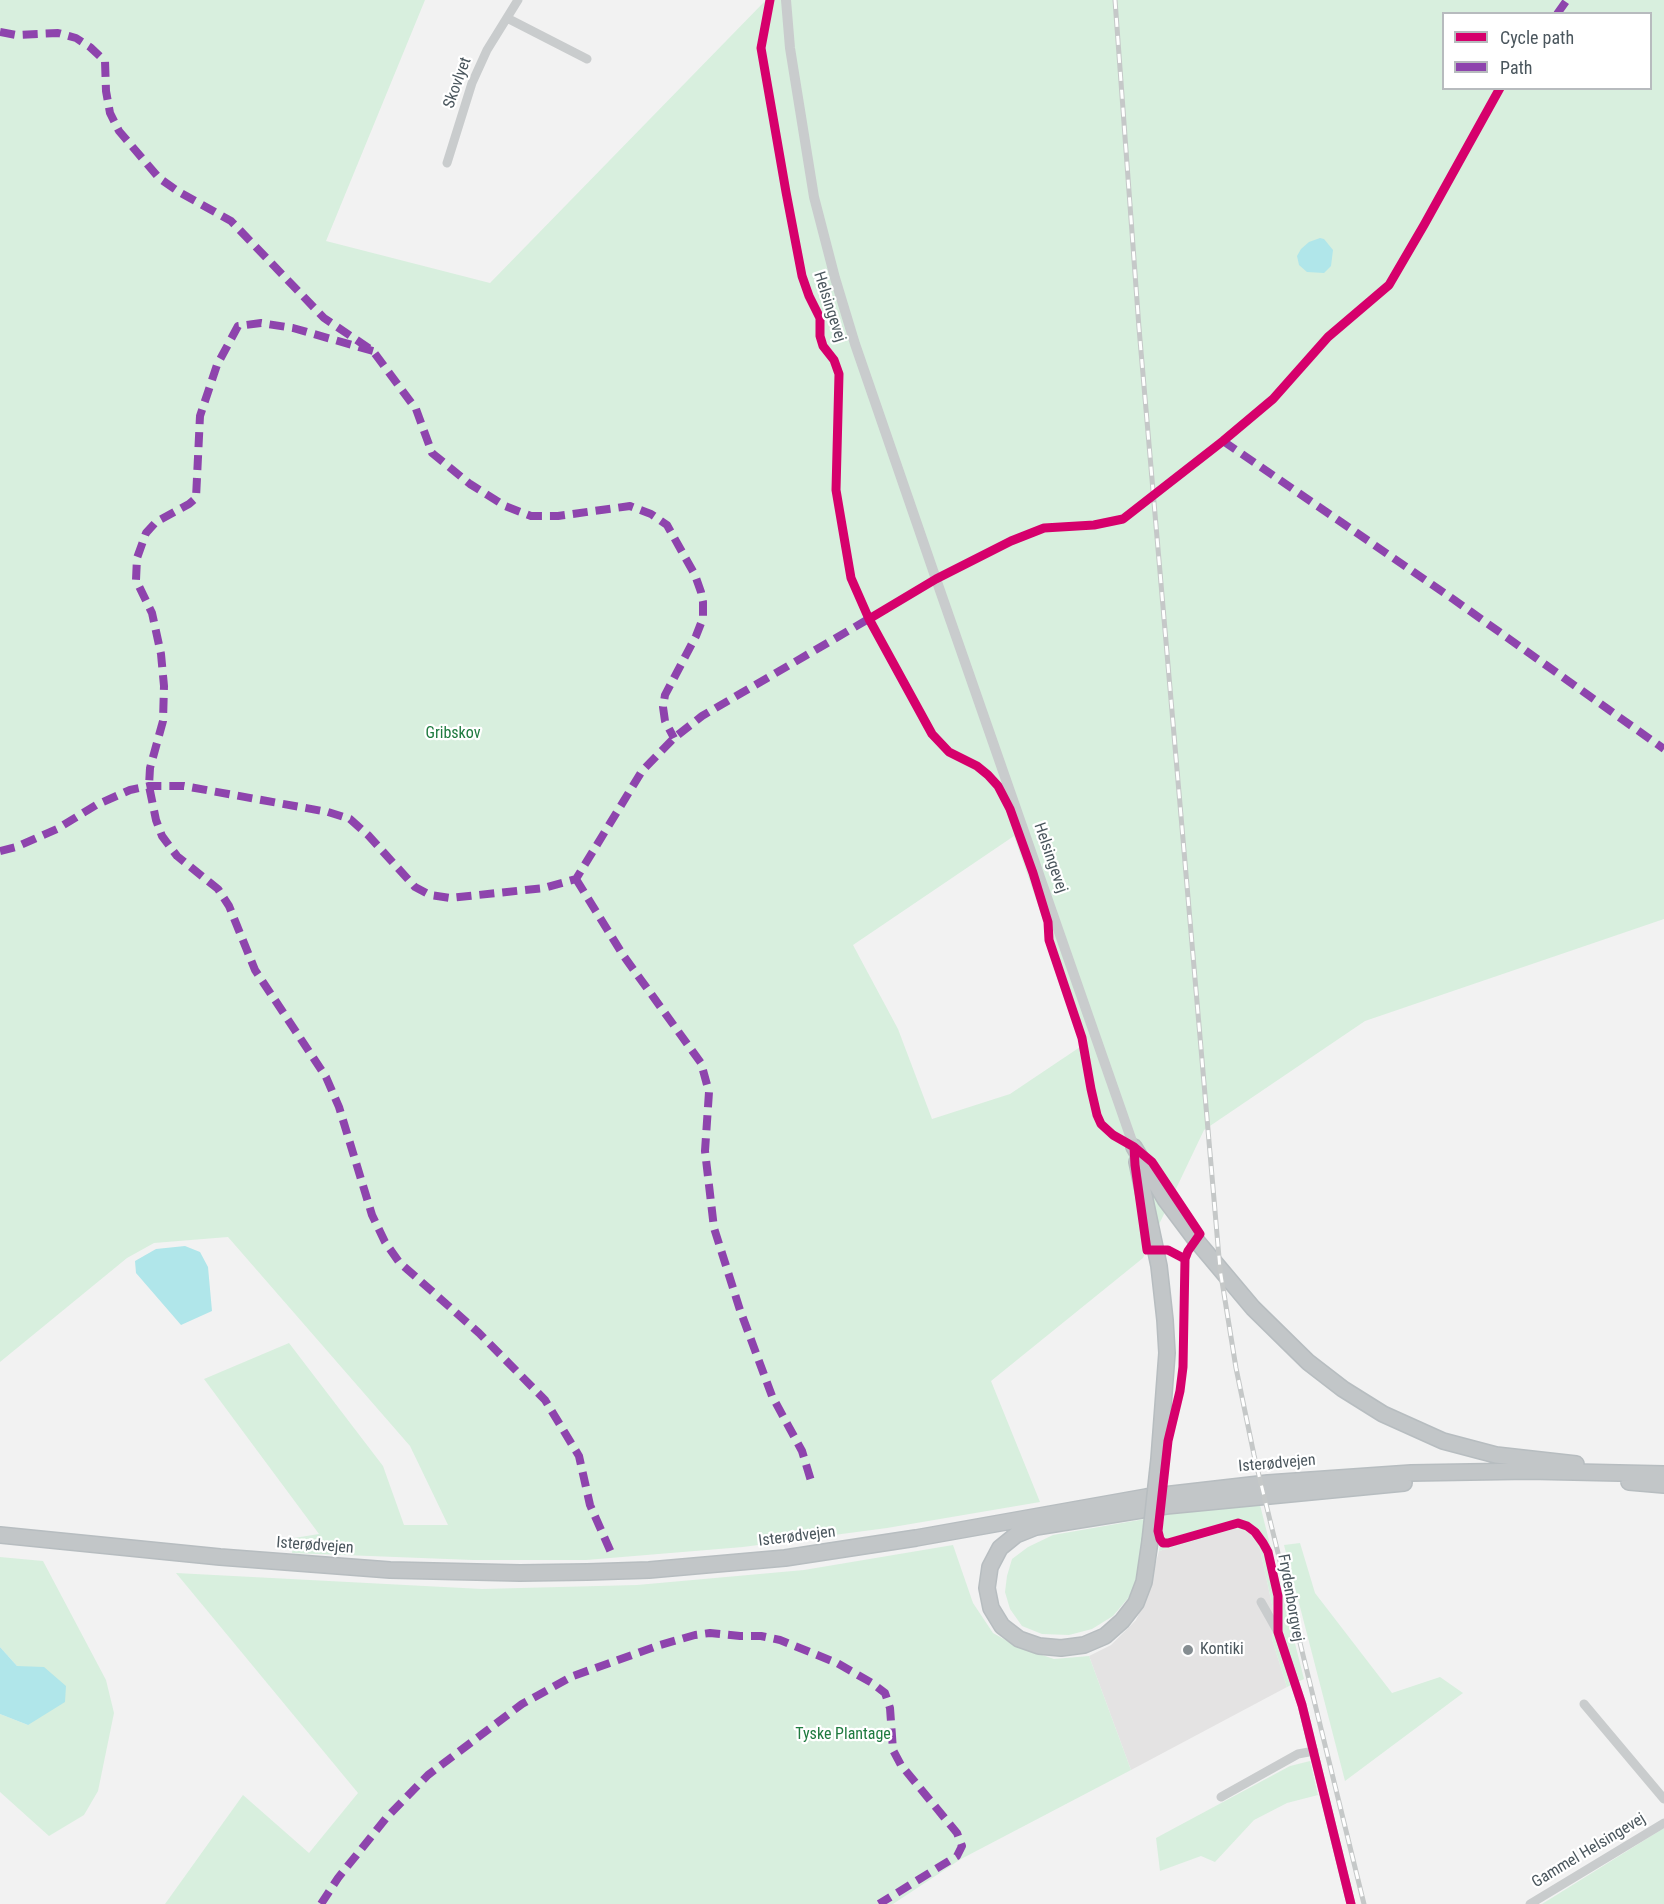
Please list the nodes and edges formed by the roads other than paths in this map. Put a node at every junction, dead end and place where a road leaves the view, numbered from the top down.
1 (518, 0) edge
2 (786, 0) edge
3 (507, 18) junction
4 (587, 59) dead end
5 (447, 164) dead end
6 (1134, 1147) junction
7 (1479, 1472) junction
8 (1594, 1474) junction
9 (1658, 1474) edge
10 (1664, 1485) edge
11 (0, 1535) edge
12 (1261, 1602) dead end
13 (1584, 1704) dead end
14 (1314, 1751) junction
15 (1221, 1797) dead end
16 (1664, 1799) edge
17 (1664, 1823) edge
18 (1351, 1904) edge
19 (1530, 1904) edge

1 - 3 street, Skovlyet
2 - 6 street, Helsingevej
3 - 4 street
3 - 5 street, Skovlyet
6 - 7 highway, bridge
6 - 9 highway
7 - 8 highway, Isterødvejen
7 - 11 highway, Isterødvejen
8 - 9 highway, Isterødvejen
8 - 10 highway, Isterødvejen
12 - 14 street, Frydenborgvej
13 - 16 street
14 - 15 street
14 - 18 street, Frydenborgvej
17 - 19 street, Gammel Helsingevej

